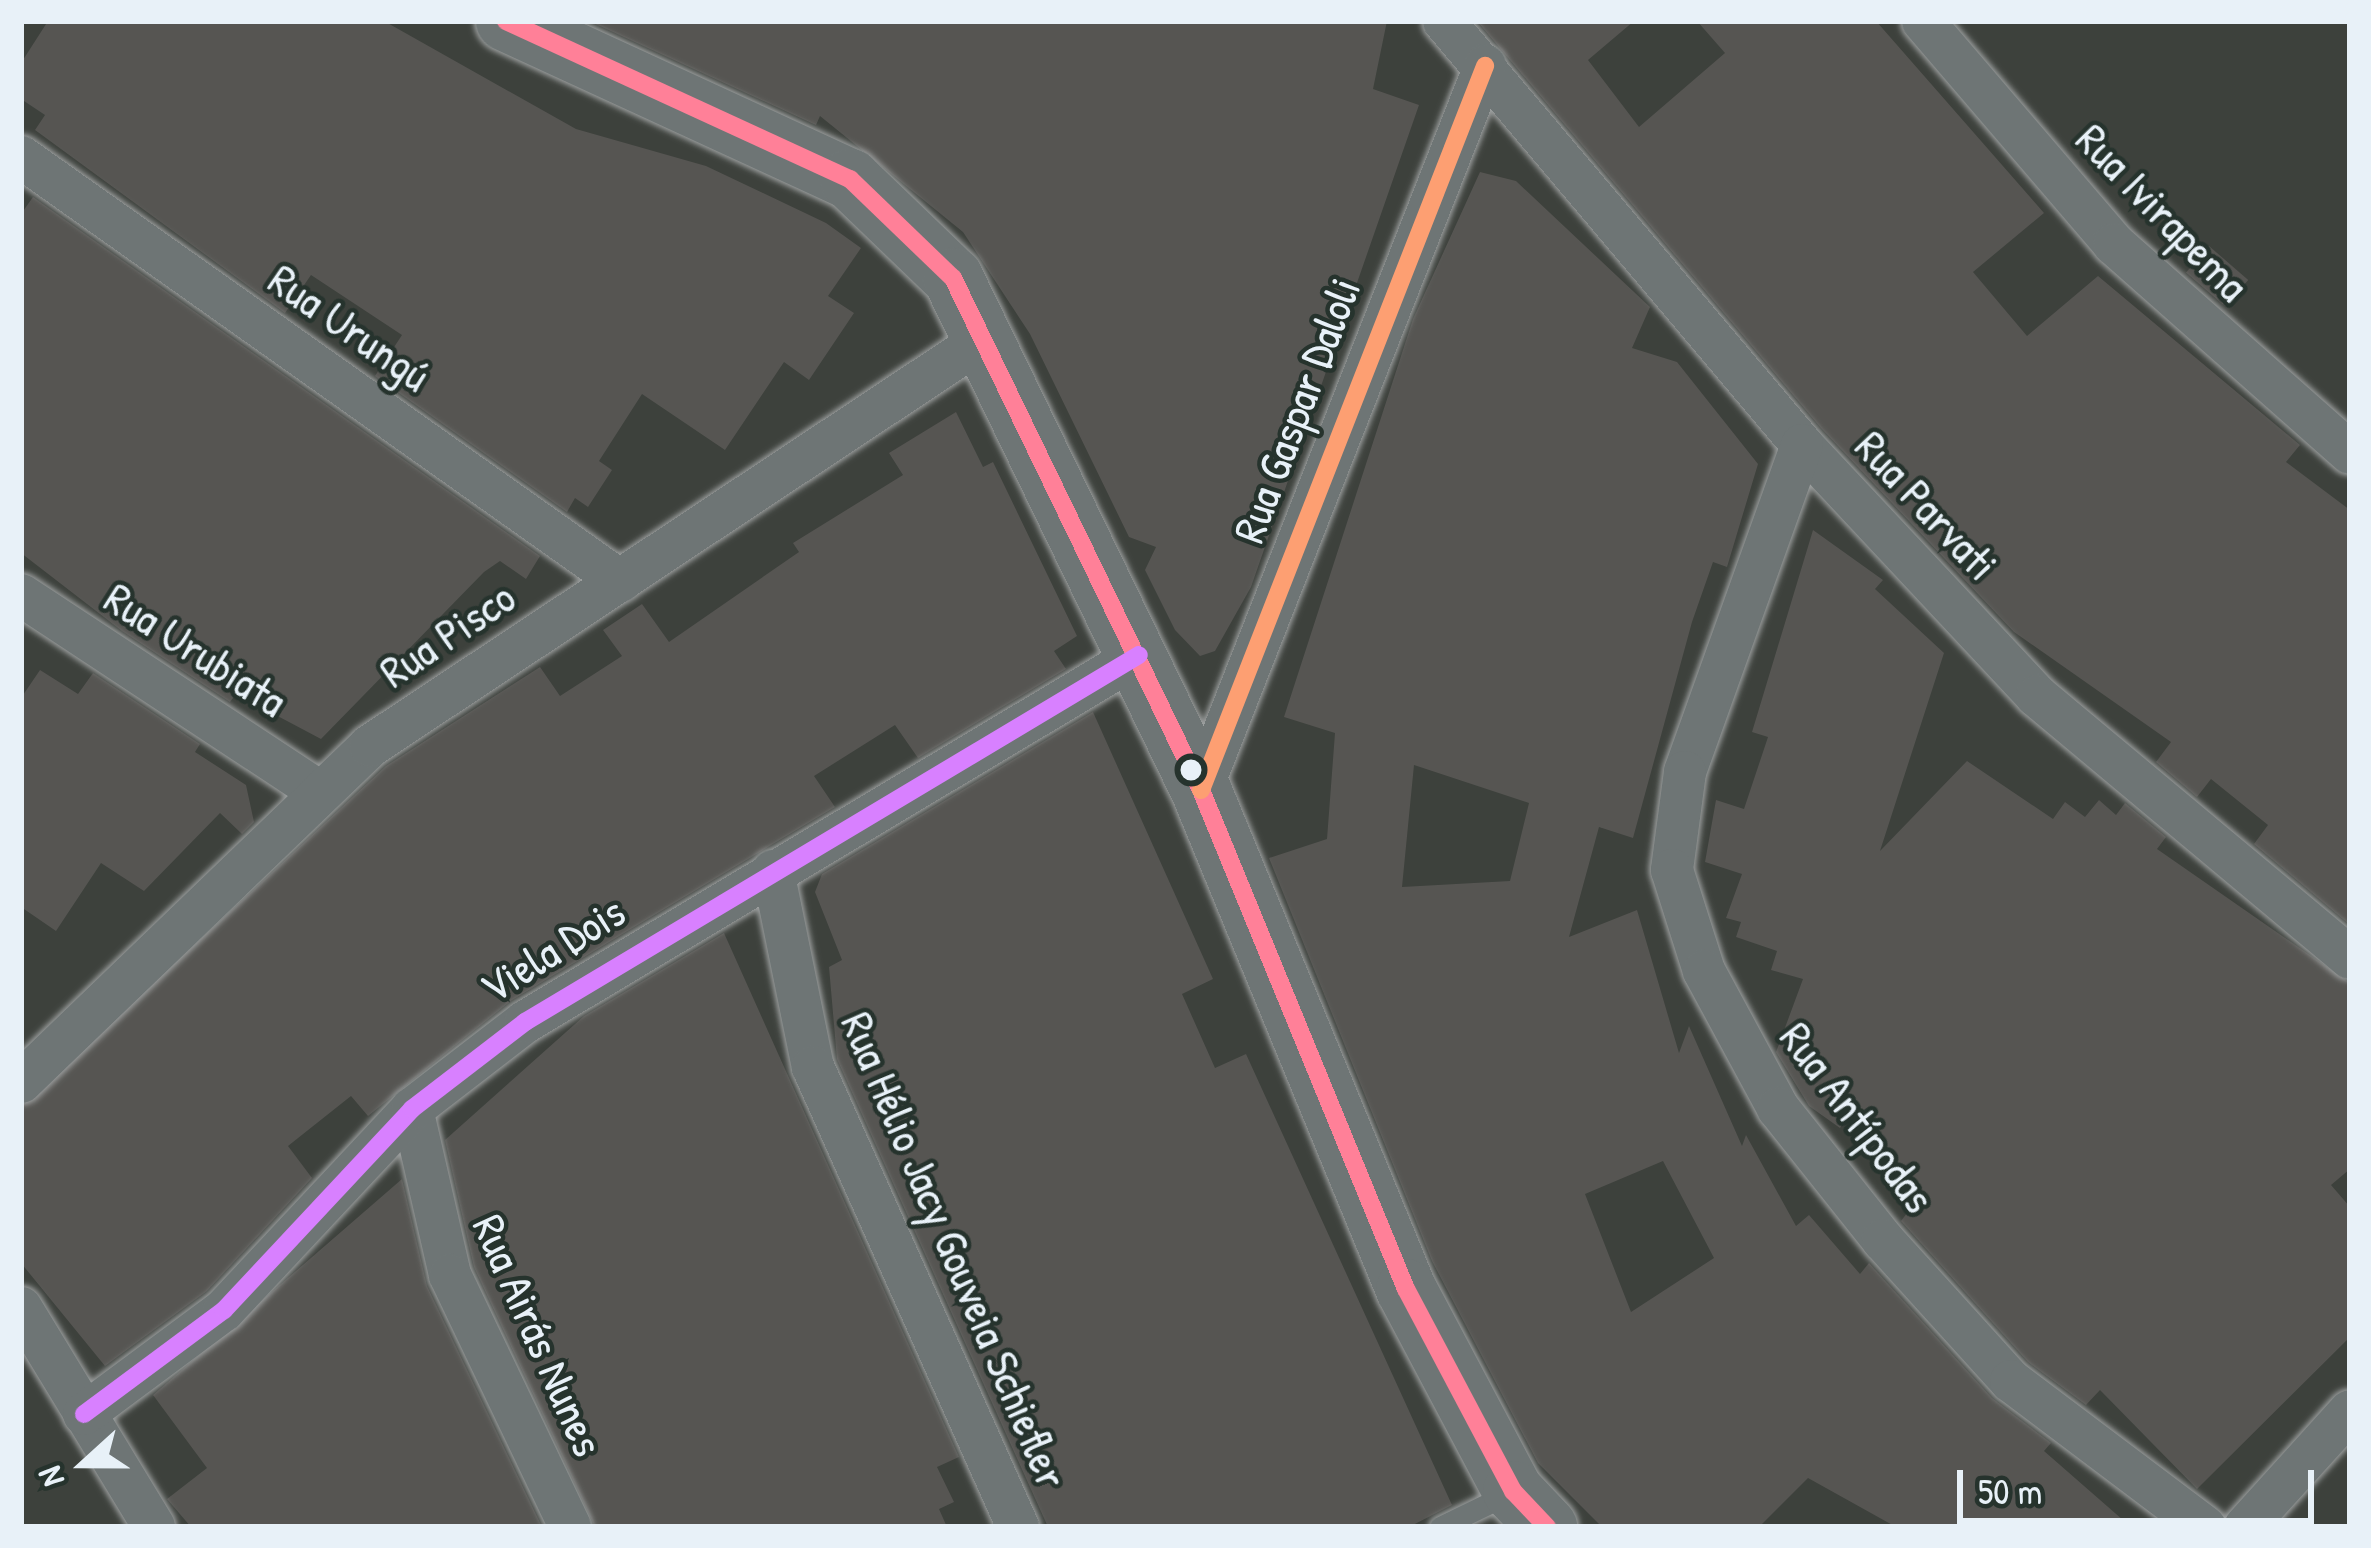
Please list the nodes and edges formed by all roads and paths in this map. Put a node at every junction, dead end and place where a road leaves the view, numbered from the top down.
1 (506, 21) edge
2 (1444, 21) edge
3 (1923, 21) edge
4 (1485, 66) junction
5 (21, 157) edge
6 (984, 339) junction
7 (1802, 445) junction
8 (2350, 453) edge
9 (620, 581) junction
10 (21, 595) edge
11 (1139, 655) junction
12 (315, 789) junction
13 (1201, 790) junction
14 (773, 871) junction
15 (2350, 958) edge
16 (28, 1064) edge
17 (412, 1109) junction
18 (21, 1308) edge
19 (2350, 1411) edge
20 (84, 1414) junction
21 (1530, 1509) edge
22 (154, 1527) edge
23 (570, 1527) edge
24 (1018, 1527) edge
25 (1440, 1527) edge
26 (2205, 1527) edge
27 (2245, 1527) edge

1 - 6 street
2 - 4 street, Rua Parvati
3 - 8 street, Rua Ivirapema
4 - 7 street, Rua Parvati
4 - 13 street, Rua Gaspar Daloli
5 - 9 street, Rua Urungú
6 - 9 street, Rua Pisco
6 - 11 street
7 - 15 street, Rua Parvati
7 - 26 street, Rua Antípodas
9 - 12 street, Rua Pisco
10 - 12 street, Rua Urubiata
11 - 13 street
11 - 14 street, Viela Dois
12 - 16 street, Rua Pisco
13 - 21 street
14 - 17 street, Viela Dois
14 - 24 street, Rua Hélio Jacy Gouveia Schiefler
17 - 20 street, Viela Dois
17 - 23 street, Rua Airás Nunes
18 - 20 street
19 - 27 street
20 - 22 street
21 - 25 lane

